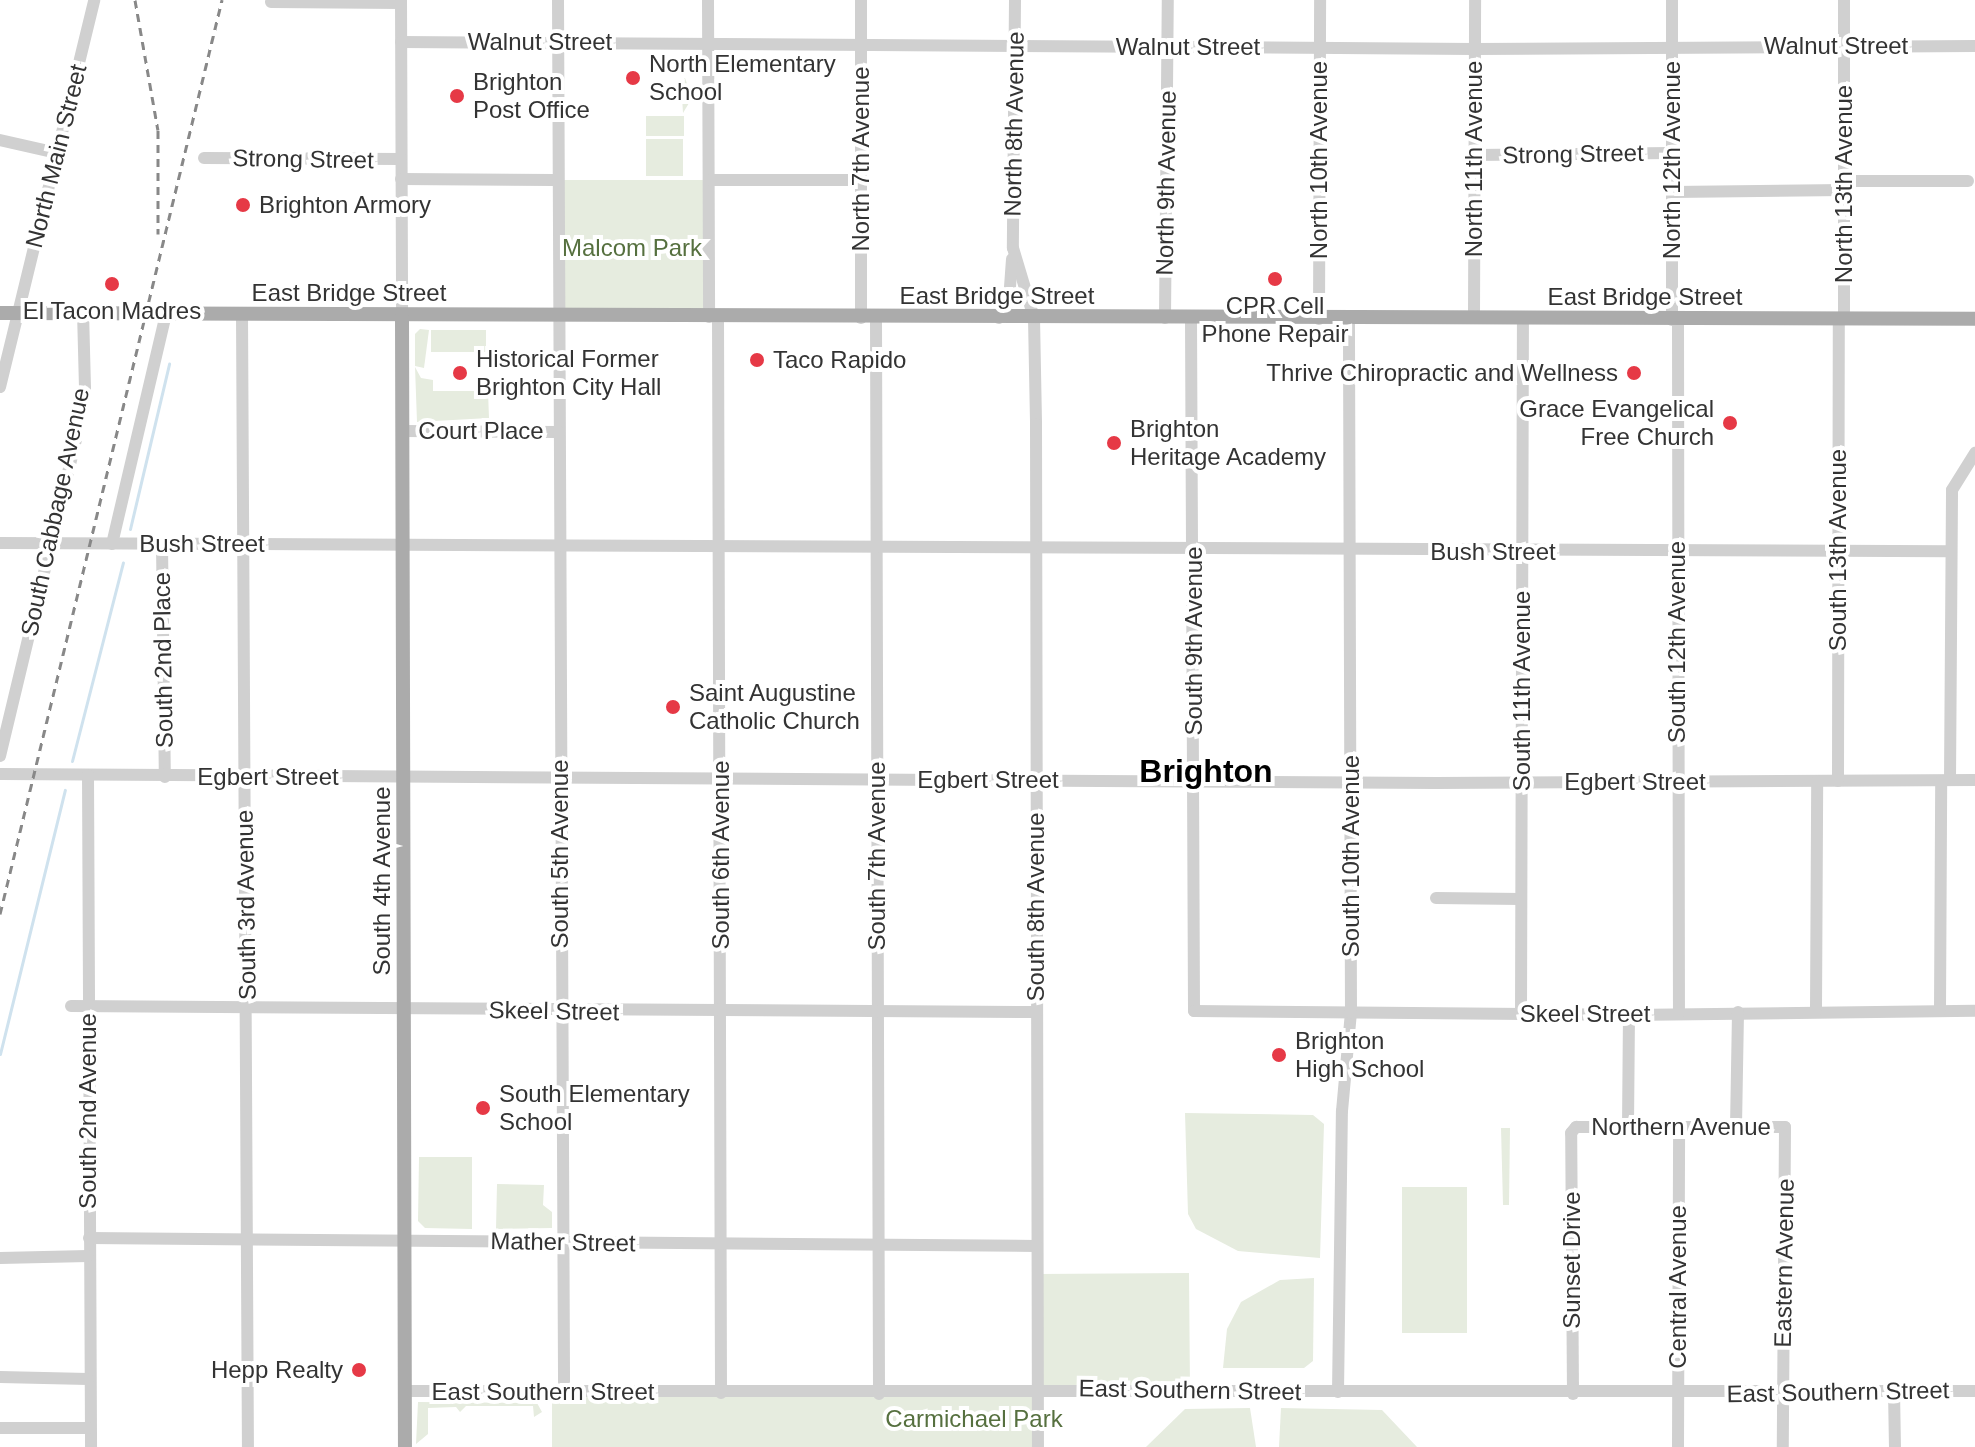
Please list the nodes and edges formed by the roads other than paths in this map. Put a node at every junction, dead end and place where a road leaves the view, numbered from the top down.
1 (94, 0) edge
2 (558, 0) edge
3 (708, 0) edge
4 (861, 0) edge
5 (1015, 0) edge
6 (1168, 0) edge
7 (1320, 0) edge
8 (1475, 0) edge
9 (1672, 0) edge
10 (1844, 0) edge
11 (401, 1) edge
12 (271, 2) edge
13 (401, 42) junction
14 (558, 43) junction
15 (708, 43) junction
16 (1844, 45) junction
17 (860, 46) junction
18 (1015, 46) junction
19 (1975, 46) edge
20 (1168, 47) junction
21 (1320, 48) junction
22 (1671, 48) junction
23 (1474, 49) junction
24 (0, 140) edge
25 (57, 153) junction
26 (1672, 153) junction
27 (1474, 155) junction
28 (204, 158) dead end
29 (401, 159) junction
30 (401, 179) junction
31 (555, 180) junction
32 (709, 180) junction
33 (861, 180) junction
34 (1968, 181) dead end
35 (1844, 186) junction
36 (1673, 192) junction
37 (1013, 248) junction
38 (0, 313) edge
39 (19, 313) junction
40 (166, 313) junction
41 (83, 314) junction
42 (242, 314) junction
43 (557, 315) junction
44 (402, 316) junction
45 (714, 316) junction
46 (869, 318) junction
47 (999, 318) junction
48 (1034, 318) junction
49 (1165, 318) junction
50 (1474, 318) junction
51 (1191, 319) junction
52 (1319, 319) junction
53 (1523, 319) junction
54 (1841, 319) junction
55 (1975, 319) edge
56 (1349, 320) junction
57 (1675, 320) junction
58 (0, 387) edge
59 (403, 431) junction
60 (559, 432) junction
61 (1975, 453) edge
62 (0, 543) edge
63 (51, 543) junction
64 (112, 544) junction
65 (162, 544) junction
66 (243, 544) junction
67 (404, 545) junction
68 (561, 547) junction
69 (719, 547) junction
70 (1036, 548) junction
71 (876, 549) junction
72 (1195, 550) junction
73 (1950, 551) junction
74 (1350, 552) junction
75 (1523, 552) junction
76 (1677, 552) junction
77 (1838, 552) junction
78 (0, 756) edge
79 (0, 774) edge
80 (88, 775) junction
81 (165, 777) junction
82 (245, 777) junction
83 (405, 778) junction
84 (561, 778) junction
85 (721, 780) junction
86 (877, 780) junction
87 (1946, 780) junction
88 (1975, 780) edge
89 (1036, 781) junction
90 (1193, 781) junction
91 (1677, 781) junction
92 (1817, 781) junction
93 (1838, 781) junction
94 (1352, 782) junction
95 (1522, 782) junction
96 (1436, 898) dead end
97 (1521, 899) junction
98 (71, 1006) dead end
99 (87, 1007) junction
100 (247, 1009) junction
101 (403, 1010) junction
102 (560, 1010) junction
103 (1816, 1010) junction
104 (1940, 1010) junction
105 (1194, 1011) joint
106 (1975, 1011) edge
107 (1037, 1012) junction
108 (1738, 1012) junction
109 (722, 1013) junction
110 (878, 1013) junction
111 (1351, 1013) junction
112 (1679, 1013) junction
113 (1521, 1014) junction
114 (1629, 1015) junction
115 (1576, 1127) joint
116 (1628, 1127) junction
117 (1679, 1127) junction
118 (1736, 1127) junction
119 (1785, 1127) joint
120 (89, 1238) junction
121 (246, 1240) junction
122 (404, 1241) junction
123 (562, 1241) junction
124 (722, 1243) junction
125 (879, 1243) junction
126 (1037, 1246) junction
127 (88, 1256) junction
128 (0, 1258) edge
129 (0, 1377) edge
130 (88, 1379) junction
131 (1037, 1389) junction
132 (406, 1391) junction
133 (1894, 1391) junction
134 (1975, 1391) edge
135 (1338, 1392) junction
136 (564, 1393) junction
137 (721, 1393) junction
138 (1782, 1393) junction
139 (879, 1394) junction
140 (1573, 1394) junction
141 (1677, 1394) junction
142 (0, 1428) edge
143 (90, 1428) junction
144 (91, 1447) edge
145 (248, 1447) edge
146 (405, 1447) edge
147 (1038, 1447) edge
148 (1678, 1447) edge
149 (1783, 1447) edge
150 (1895, 1447) edge

1 - 25 street, North Main Street
2 - 14 street, South 5th Avenue
3 - 15 street, South 6th Avenue
4 - 17 street, North 7th Avenue
5 - 18 street, North 8th Avenue
6 - 20 street, North 9th Avenue
7 - 21 street, North 10th Avenue
8 - 23 street, North 11th Avenue
9 - 22 street, North 12th Avenue
10 - 16 street, North 13th Avenue
11 - 12 street
11 - 13 street
13 - 14 street, Walnut Street
13 - 29 street
14 - 15 street, Walnut Street
14 - 31 street, South 5th Avenue
15 - 17 street, Walnut Street
15 - 32 street, South 6th Avenue
16 - 19 street, Walnut Street
16 - 22 street, Walnut Street
16 - 35 street, North 13th Avenue
17 - 18 street, Walnut Street
17 - 33 street, North 7th Avenue
18 - 20 street, Walnut Street
18 - 37 street, North 8th Avenue
20 - 21 street, Walnut Street
20 - 49 street, North 9th Avenue
21 - 23 street, Walnut Street
21 - 52 street, North 10th Avenue
22 - 23 street, Walnut Street
22 - 26 street, North 12th Avenue
23 - 27 street, North 11th Avenue
24 - 25 street
25 - 39 street, North Main Street
26 - 27 street, Strong Street
26 - 36 street, North 12th Avenue
27 - 50 street, North 11th Avenue
28 - 29 street, Strong Street
29 - 30 street
30 - 31 street, Strong Street
30 - 44 street
31 - 43 street, South 5th Avenue
32 - 33 street
32 - 45 street, South 6th Avenue
33 - 46 street, North 7th Avenue
34 - 35 street
35 - 36 street
35 - 54 street, North 13th Avenue
36 - 57 street, North 12th Avenue
37 - 47 street, North 8th Avenue
37 - 48 street, North 8th Avenue
38 - 39 main road, East Bridge Street
39 - 41 main road, East Bridge Street
39 - 58 street, North Main Street
40 - 41 main road, East Bridge Street
40 - 42 main road, East Bridge Street
40 - 64 street
41 - 63 street, South Cabbage Avenue
42 - 44 main road, East Bridge Street
42 - 66 street, South 3rd Avenue
43 - 44 main road, East Bridge Street
43 - 45 main road, East Bridge Street
43 - 60 street, South 5th Avenue
44 - 59 main road, South 4th Avenue
45 - 46 main road, East Bridge Street
45 - 69 street, South 6th Avenue
46 - 47 main road, East Bridge Street
46 - 71 street, South 7th Avenue
47 - 48 main road, East Bridge Street
48 - 49 main road, East Bridge Street
48 - 70 street, South 8th Avenue
49 - 51 main road, East Bridge Street
50 - 53 main road, East Bridge Street
50 - 56 main road, East Bridge Street
51 - 52 main road, East Bridge Street
51 - 72 street, South 9th Avenue
52 - 56 main road, East Bridge Street
53 - 57 main road, East Bridge Street
53 - 75 street, South 11th Avenue
54 - 55 main road, East Bridge Street
54 - 57 main road, East Bridge Street
54 - 77 street, South 13th Avenue
56 - 74 street, South 10th Avenue
57 - 76 street, South 12th Avenue
59 - 60 street, Court Place
59 - 67 main road, South 4th Avenue
60 - 68 street, South 5th Avenue
61 - 73 street
62 - 63 street, Bush Street
63 - 64 street, Bush Street
63 - 78 street, South Cabbage Avenue
64 - 65 street, Bush Street
65 - 66 street, Bush Street
65 - 81 street, South 2nd Place
66 - 67 street, Bush Street
66 - 82 street, South 3rd Avenue
67 - 68 street, Bush Street
67 - 83 main road, South 4th Avenue
68 - 69 street, Bush Street
68 - 84 street, South 5th Avenue
69 - 71 street, Bush Street
69 - 85 street, South 6th Avenue
70 - 71 street, Bush Street
70 - 72 street, Bush Street
70 - 89 street, South 8th Avenue
71 - 86 street, South 7th Avenue
72 - 74 street, Bush Street
72 - 90 street, South 9th Avenue
73 - 77 street, Bush Street
73 - 87 street
74 - 75 street, Bush Street
74 - 94 street, South 10th Avenue
75 - 76 street, Bush Street
75 - 95 street, South 11th Avenue
76 - 77 street, Bush Street
76 - 91 street, South 12th Avenue
77 - 93 street, South 13th Avenue
79 - 80 street, Egbert Street
80 - 81 street, Egbert Street
80 - 99 street, South 2nd Avenue
81 - 82 street, Egbert Street
82 - 83 street, Egbert Street
82 - 100 street, South 3rd Avenue
83 - 84 street, Egbert Street
83 - 101 main road, South 4th Avenue
84 - 85 street, Egbert Street
84 - 102 street, South 5th Avenue
85 - 86 street, Egbert Street
85 - 109 street, South 6th Avenue
86 - 89 street, Egbert Street
86 - 110 street, South 7th Avenue
87 - 88 street, Egbert Street
87 - 93 street, Egbert Street
87 - 104 street
89 - 90 street, Egbert Street
89 - 107 street, South 8th Avenue
90 - 94 street, Egbert Street
90 - 105 street, South 9th Avenue
91 - 92 street, Egbert Street
91 - 95 street, Egbert Street
91 - 112 street, South 12th Avenue
92 - 93 street, Egbert Street
92 - 103 street
94 - 95 street, Egbert Street
94 - 111 street, South 10th Avenue
95 - 97 street, South 11th Avenue
96 - 97 street
97 - 113 street, South 11th Avenue
98 - 99 street, Skeel Street
99 - 100 street, Skeel Street
99 - 120 street, South 2nd Avenue
100 - 101 street, Skeel Street
100 - 121 street, South 3rd Avenue
101 - 102 street, Skeel Street
101 - 122 main road, South 4th Avenue
102 - 109 street, Skeel Street
102 - 123 street, South 5th Avenue
103 - 104 street, Skeel Street
103 - 108 street, Skeel Street
104 - 106 street, Skeel Street
105 - 111 street, Skeel Street
107 - 110 street, Skeel Street
107 - 126 street, South 8th Avenue
108 - 112 street, Skeel Street
108 - 118 street
109 - 110 street, Skeel Street
109 - 124 street, South 6th Avenue
110 - 125 street, South 7th Avenue
111 - 113 street, Skeel Street
111 - 135 street, South 10th Avenue
112 - 114 street, Skeel Street
113 - 114 street, Skeel Street
114 - 116 street
115 - 116 street, Northern Avenue
115 - 140 street, Sunset Drive
116 - 117 street, Northern Avenue
117 - 118 street, Northern Avenue
117 - 141 street, Central Avenue
118 - 119 street, Northern Avenue
119 - 138 street, Eastern Avenue
120 - 121 street, Mather Street
120 - 127 street, South 2nd Avenue
121 - 122 street, Mather Street
121 - 145 street, South 3rd Avenue
122 - 123 street, Mather Street
122 - 132 main road, South 4th Avenue
123 - 124 street, Mather Street
123 - 136 street, South 5th Avenue
124 - 125 street, Mather Street
124 - 137 street, South 6th Avenue
125 - 126 street, Mather Street
125 - 139 street, South 7th Avenue
126 - 131 street, South 8th Avenue
127 - 128 street
127 - 130 street, South 2nd Avenue
129 - 130 street
130 - 143 street, South 2nd Avenue
131 - 135 street, East Southern Street
131 - 139 street, East Southern Street
131 - 147 street, South 8th Avenue
132 - 136 street, East Southern Street
132 - 146 main road, South 4th Avenue
133 - 134 street, East Southern Street
133 - 138 street, East Southern Street
133 - 150 street
135 - 140 street, East Southern Street
136 - 137 street, East Southern Street
137 - 139 street, East Southern Street
138 - 141 street, East Southern Street
138 - 149 street, Eastern Avenue
140 - 141 street, East Southern Street
141 - 148 street, Central Avenue
142 - 143 street
143 - 144 street, South 2nd Avenue

